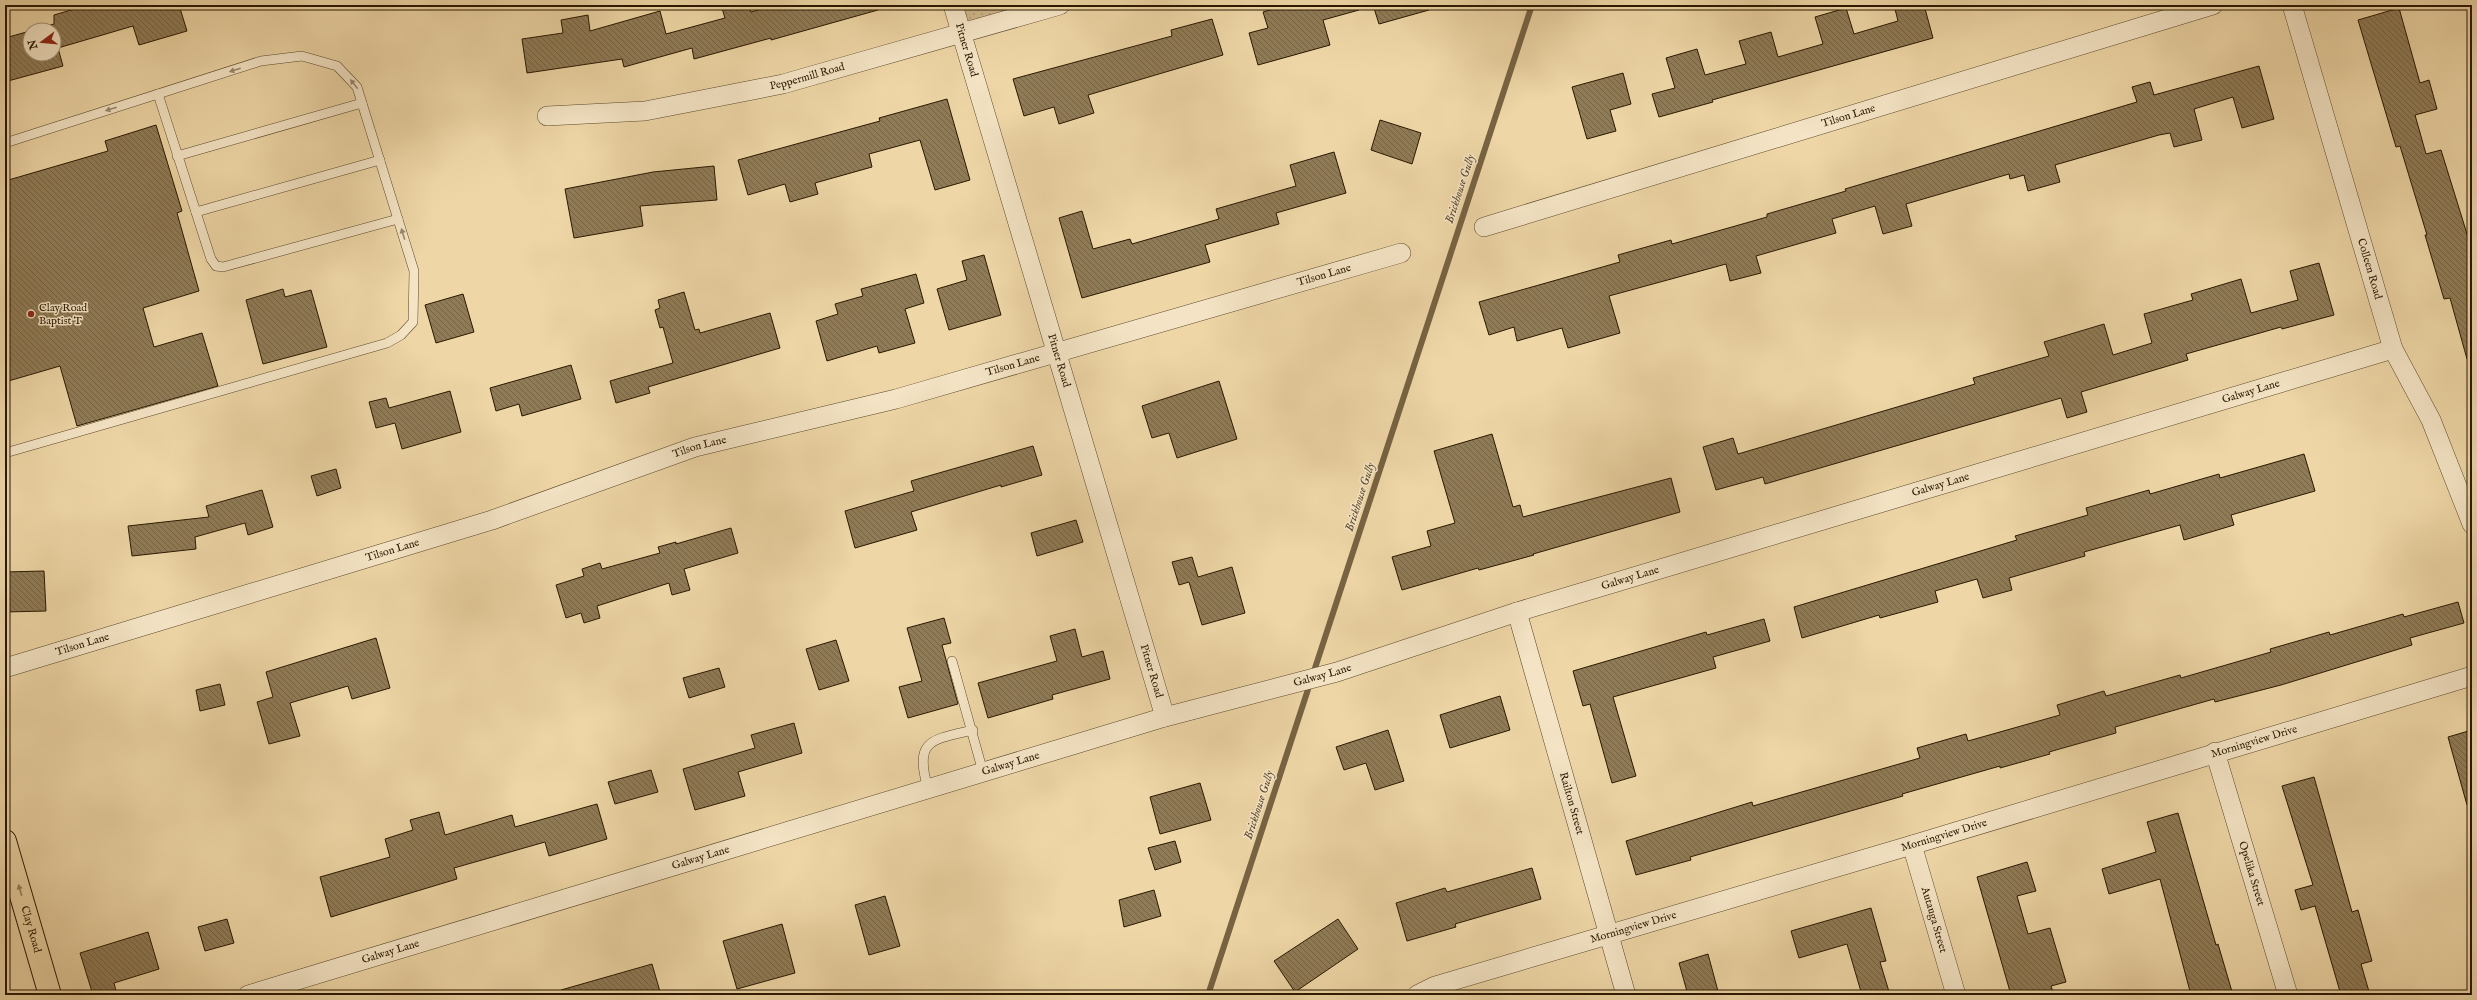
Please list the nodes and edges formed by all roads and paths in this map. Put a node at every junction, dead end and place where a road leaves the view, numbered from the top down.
1 (953, 5) edge
2 (1060, 5) edge
3 (2212, 5) edge
4 (2292, 5) edge
5 (963, 34) junction
6 (158, 94) junction
7 (362, 103) junction
8 (547, 116) dead end
9 (5, 143) edge
10 (177, 156) junction
11 (380, 160) junction
12 (196, 212) junction
13 (398, 219) junction
14 (1484, 227) dead end
15 (1401, 253) dead end
16 (2393, 348) junction
17 (1056, 354) junction
18 (5, 453) edge
19 (2472, 524) edge
20 (1517, 612) junction
21 (952, 661) dead end
22 (5, 668) edge
23 (2472, 676) edge
24 (1165, 717) junction
25 (973, 730) junction
26 (2215, 752) junction
27 (983, 772) junction
28 (928, 789) junction
29 (5, 841) edge
30 (1912, 845) junction
31 (1607, 934) junction
32 (50, 995) edge
33 (248, 995) edge
34 (1417, 995) edge
35 (1626, 995) edge
36 (1956, 995) edge
37 (2288, 995) edge

1 - 5 street, Pitner Road
2 - 5 street, Peppermill Road
3 - 14 street, Tilson Lane
4 - 16 street, Colleen Road
5 - 8 street, Peppermill Road
5 - 17 street, Pitner Road
7 -> 6 lane
6 -> 9 lane
6 - 10 lane
7 - 10 lane
7 - 11 lane
10 - 12 lane
11 - 12 lane
11 - 13 lane
12 - 13 lane
18 -> 13 lane
15 - 17 street, Tilson Lane
16 - 19 street, Colleen Road
16 - 20 street, Galway Lane
17 - 22 street, Tilson Lane
17 - 24 street, Pitner Road
20 - 24 street, Galway Lane
20 - 31 street, Railton Street
21 - 25 lane
23 - 26 street, Morningview Drive
24 - 27 street, Galway Lane
25 - 27 lane
25 - 28 lane
26 - 30 street, Morningview Drive
26 - 37 street, Opelika Street
27 - 28 street, Galway Lane
28 - 33 street, Galway Lane
32 -> 29 main road, Clay Road
30 - 31 street, Morningview Drive
30 - 36 street, Autauga Street
31 - 34 street, Morningview Drive
31 - 35 street, Railton Street

